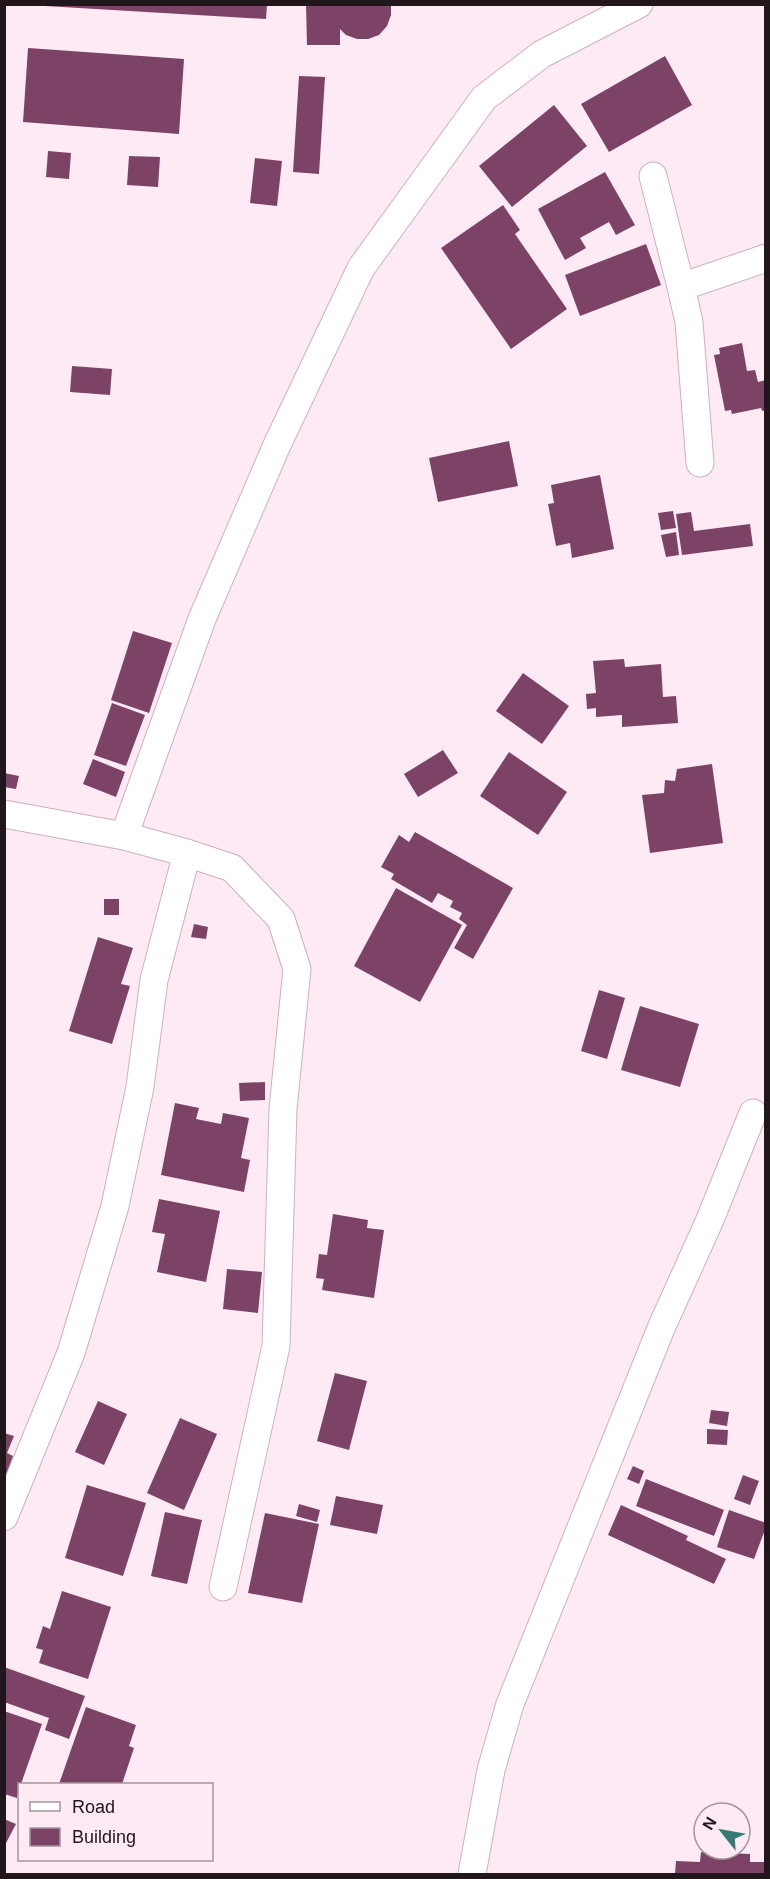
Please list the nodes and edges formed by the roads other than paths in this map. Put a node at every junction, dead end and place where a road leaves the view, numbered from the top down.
1 (639, 4) edge
2 (653, 176) dead end
3 (765, 258) edge
4 (681, 287) junction
5 (700, 463) dead end
6 (4, 814) edge
7 (124, 836) junction
8 (187, 853) junction
9 (753, 1113) dead end
10 (4, 1517) edge
11 (223, 1587) dead end
12 (472, 1875) edge

1 - 7 street
2 - 4 street
3 - 4 street
4 - 5 street
6 - 7 street
7 - 8 street
8 - 10 street
8 - 11 street
9 - 12 street

